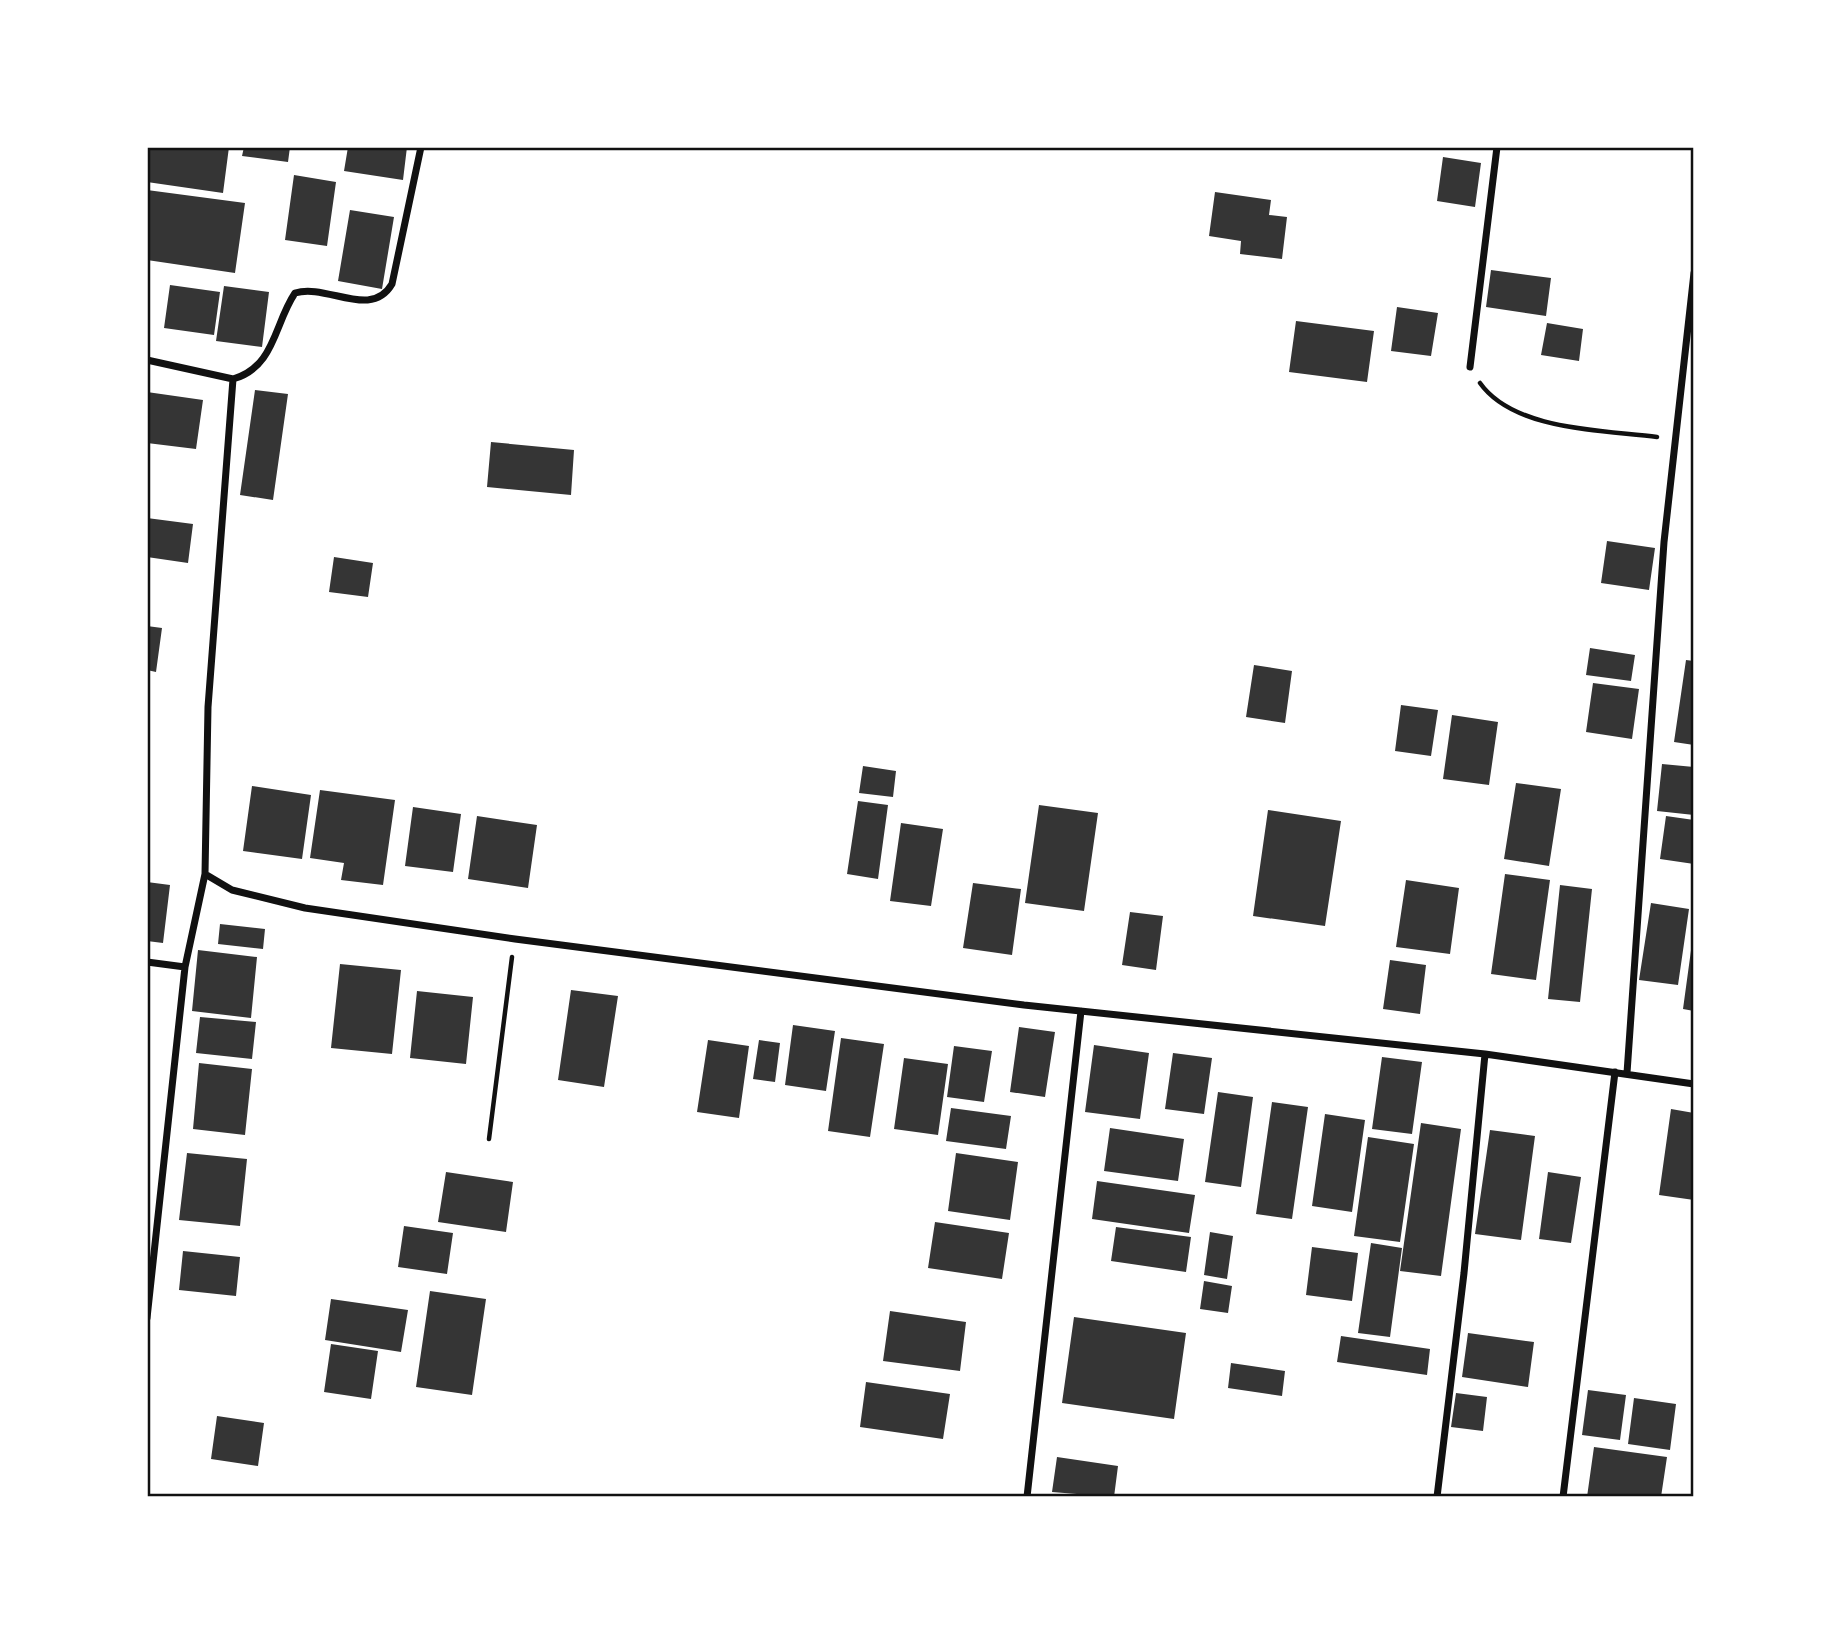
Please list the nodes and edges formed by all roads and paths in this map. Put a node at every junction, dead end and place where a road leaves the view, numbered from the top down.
1 (421, 147) edge
2 (1497, 147) edge
3 (1694, 273) edge
4 (147, 360) edge
5 (1469, 367) joint
6 (233, 379) junction
7 (1675, 439) junction
8 (205, 874) junction
9 (514, 939) junction
10 (147, 962) edge
11 (185, 967) junction
12 (1081, 1011) junction
13 (1485, 1054) junction
14 (1615, 1072) junction
15 (1627, 1073) junction
16 (1694, 1084) edge
17 (489, 1139) dead end
18 (147, 1318) edge
19 (1027, 1497) edge
20 (1437, 1497) edge
21 (1563, 1497) edge

1 - 6 street
2 - 5 street
3 - 7 street
4 - 6 street
5 - 7 path
6 - 8 street
7 - 15 street
8 - 9 street
8 - 11 street
9 - 12 street
9 - 17 path
10 - 11 street
11 - 18 street
12 - 13 street
12 - 19 street
13 - 14 street
13 - 20 street
14 - 15 street
14 - 21 street
15 - 16 street

